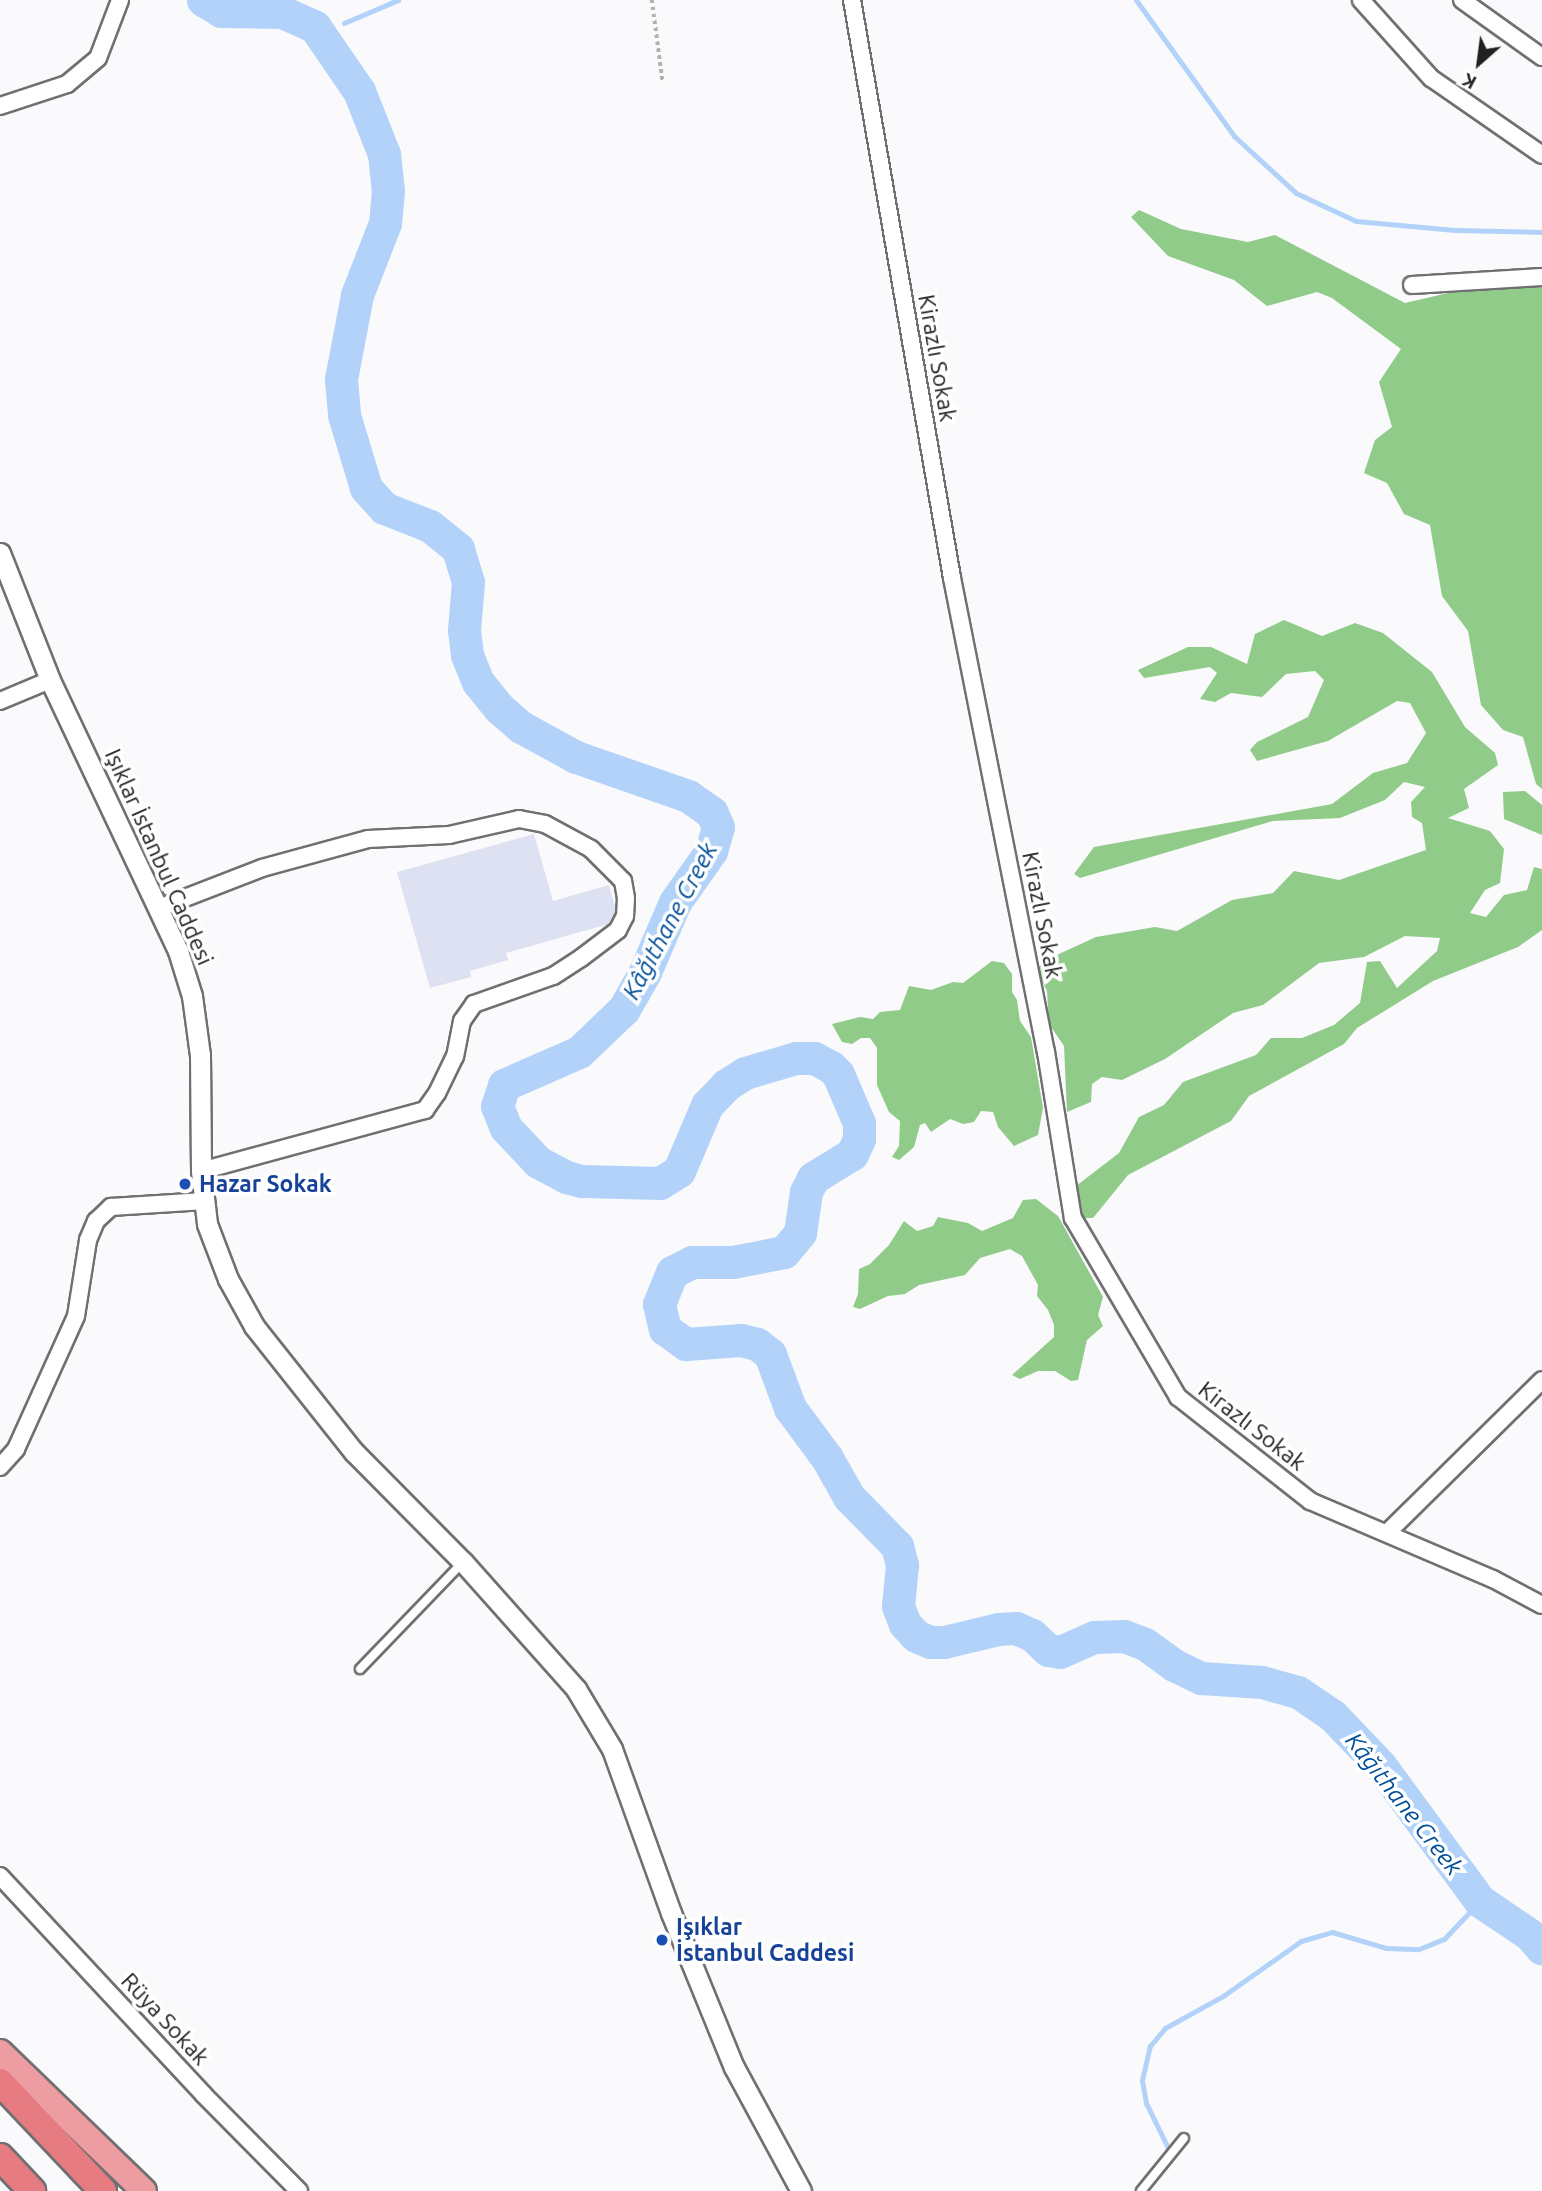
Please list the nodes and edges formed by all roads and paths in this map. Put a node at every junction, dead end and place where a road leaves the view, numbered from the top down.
1 (120, 0) edge
2 (652, 0) edge
3 (852, 0) edge
4 (1361, 0) edge
5 (1462, 0) edge
6 (1542, 57) edge
7 (663, 83) dead end
8 (0, 106) edge
9 (1542, 155) edge
10 (1542, 277) edge
11 (1412, 285) dead end
12 (0, 553) edge
13 (51, 680) junction
14 (0, 701) edge
15 (159, 908) junction
16 (201, 1171) junction
17 (205, 1201) junction
18 (1542, 1380) edge
19 (0, 1467) edge
20 (1388, 1532) junction
21 (463, 1562) junction
22 (1542, 1605) edge
23 (360, 1669) dead end
24 (0, 1876) edge
25 (0, 2052) edge
26 (0, 2082) edge
27 (1184, 2138) dead end
28 (0, 2157) edge
29 (32, 2191) edge
30 (103, 2191) edge
31 (144, 2191) edge
32 (299, 2191) edge
33 (801, 2191) edge
34 (1141, 2191) edge

1 - 8 street
2 - 7 path
3 - 20 street, Kirazlı Sokak
4 - 9 street
5 - 6 street
10 - 11 street
12 - 13 street, Işıklar İstanbul Caddesi
13 - 14 street
13 - 15 street, Işıklar İstanbul Caddesi
15 - 16 street, Işıklar İstanbul Caddesi
15 - 16 street
16 - 17 street, Işıklar İstanbul Caddesi
17 - 19 street
17 - 21 street, Işıklar İstanbul Caddesi
18 - 20 street
20 - 22 street, Kirazlı Sokak
21 - 23 lane
21 - 33 street, Işıklar İstanbul Caddesi
24 - 32 street, Rüya Sokak
25 - 31 main road
26 - 30 highway
27 - 34 lane
28 - 29 highway

